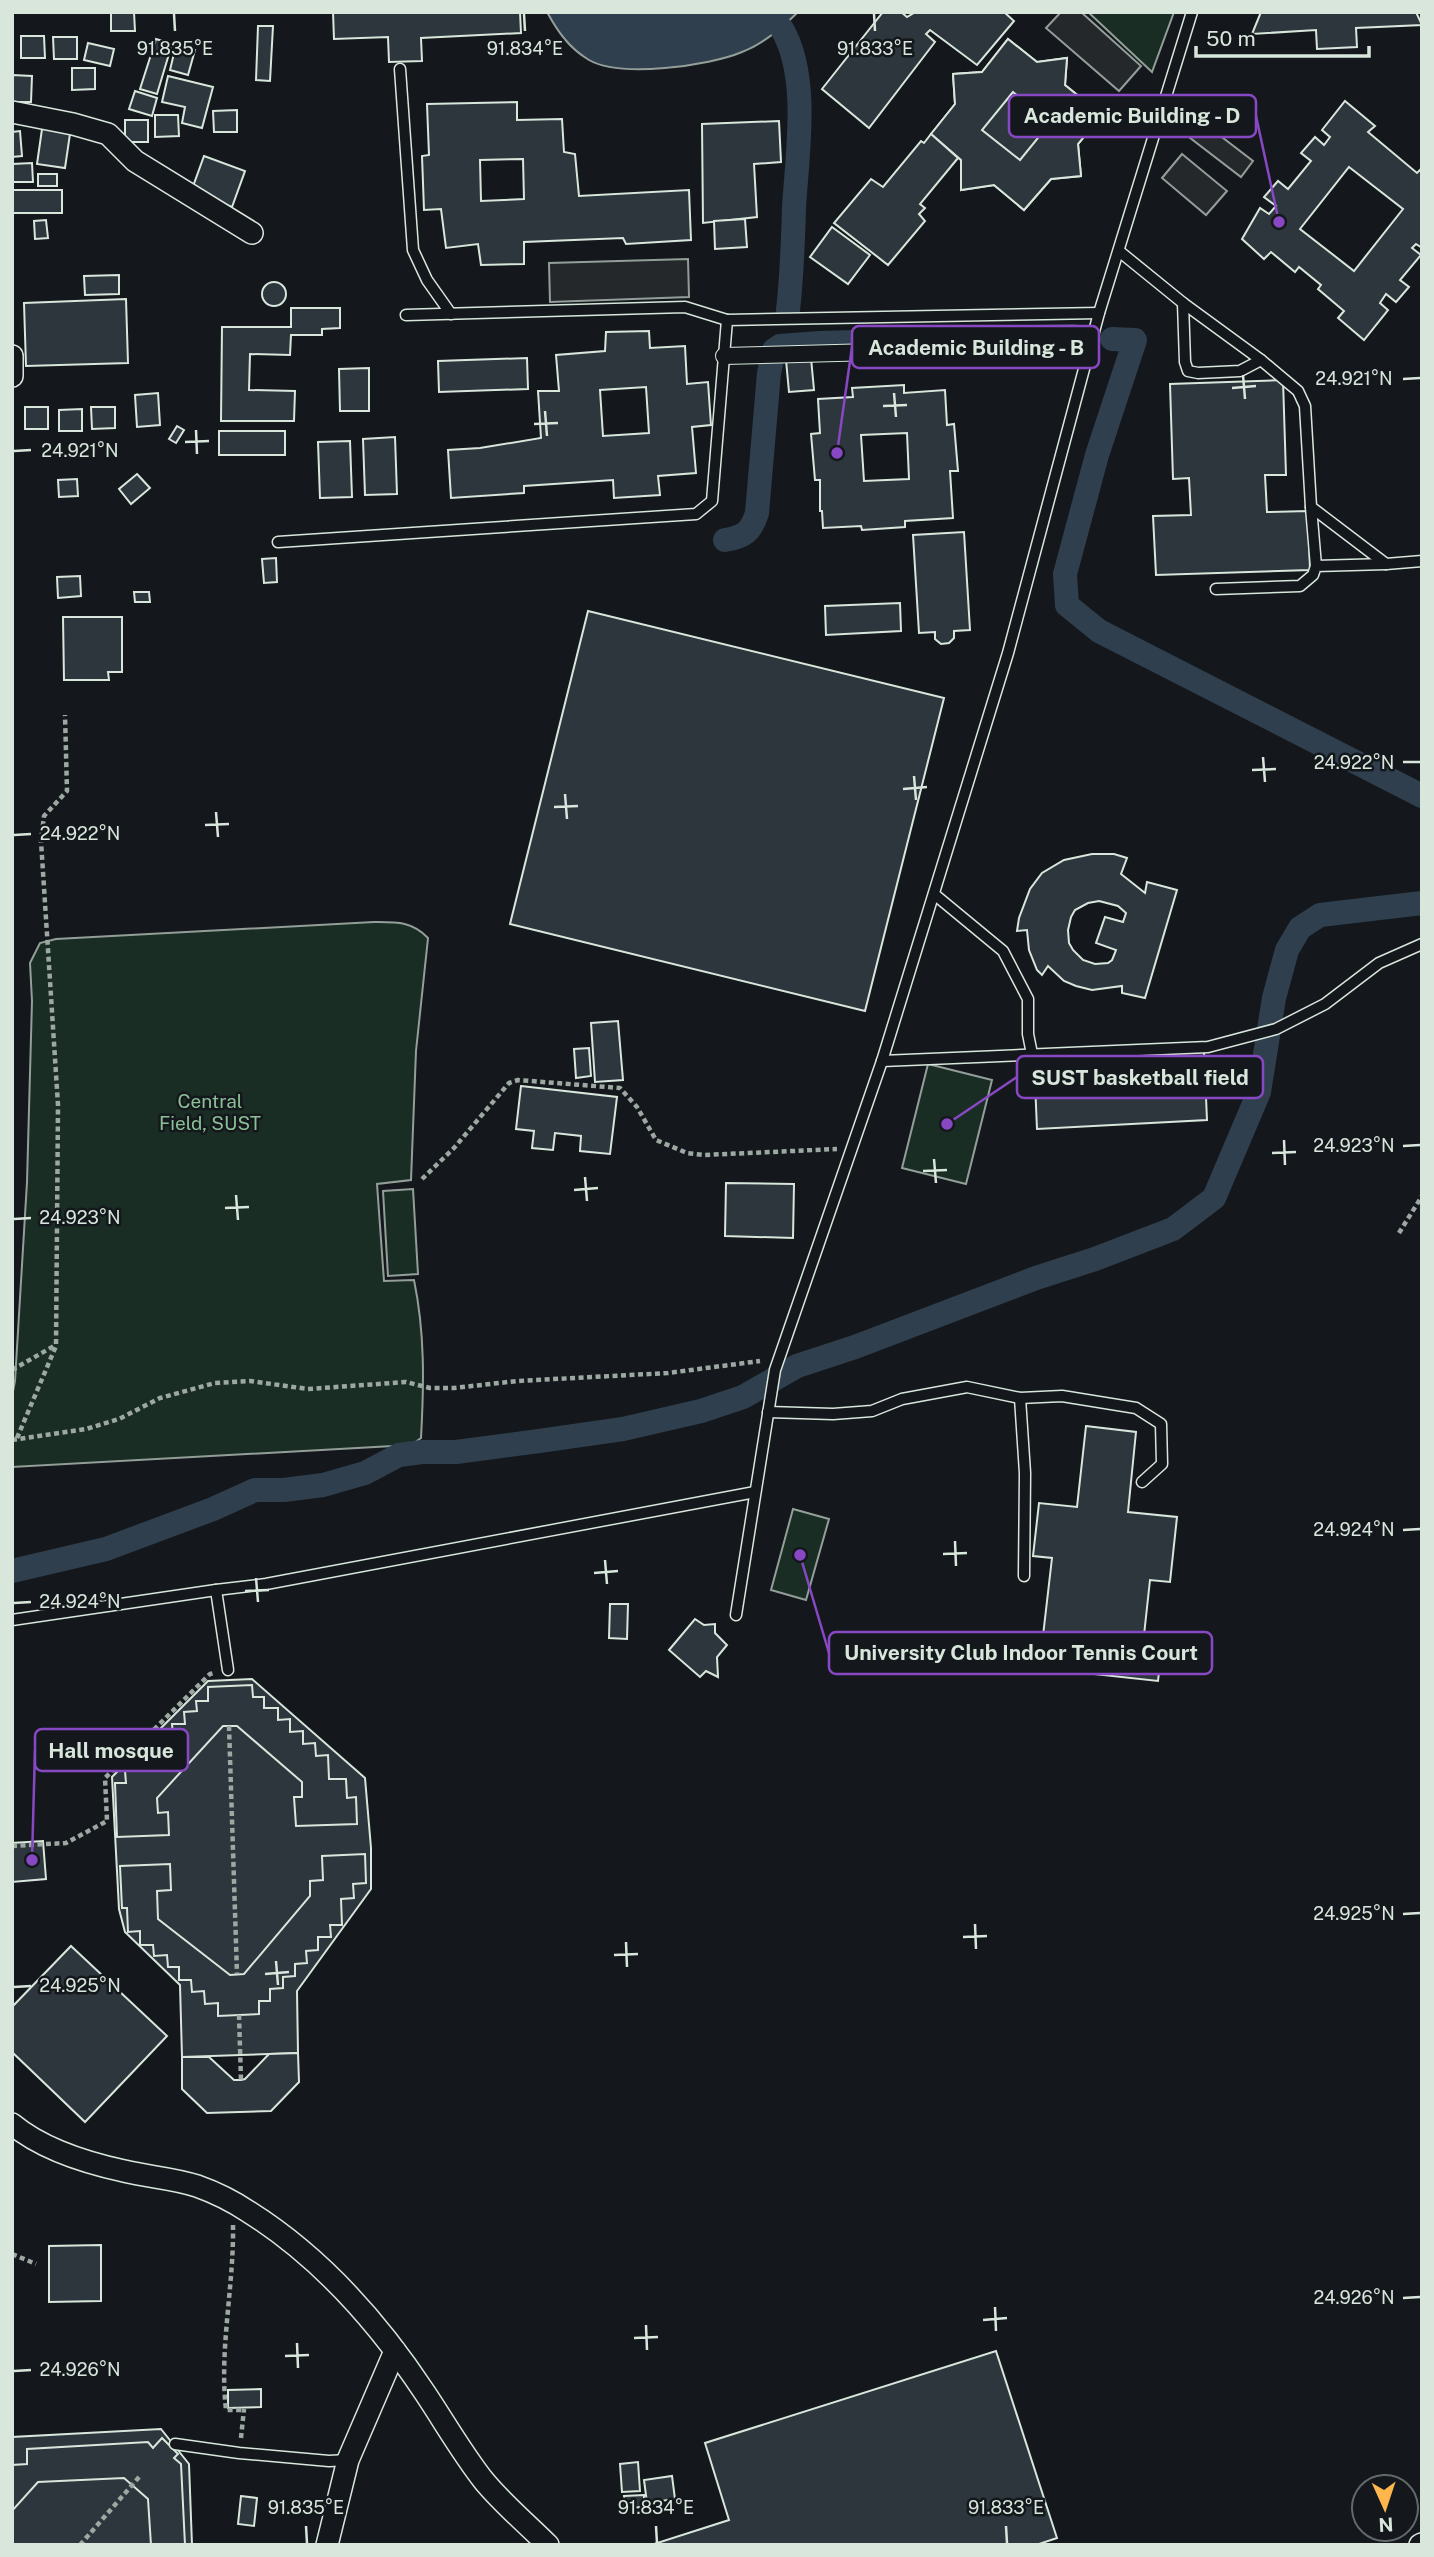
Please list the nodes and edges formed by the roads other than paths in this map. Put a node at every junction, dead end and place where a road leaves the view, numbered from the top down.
1 (1192, 12) edge
2 (400, 69) dead end
3 (12, 112) edge
4 (252, 233) dead end
5 (1119, 251) junction
6 (1183, 303) junction
7 (1099, 313) junction
8 (451, 314) junction
9 (406, 315) dead end
10 (727, 320) junction
11 (1089, 349) junction
12 (12, 356) edge
13 (724, 356) junction
14 (1261, 360) junction
15 (12, 376) edge
16 (1311, 507) junction
17 (278, 542) dead end
18 (1422, 561) edge
19 (1386, 564) junction
20 (1316, 566) junction
21 (1216, 589) dead end
22 (933, 894) junction
23 (1422, 944) edge
24 (1032, 1054) junction
25 (883, 1061) junction
26 (1020, 1398) junction
27 (768, 1412) junction
28 (1142, 1482) dead end
29 (755, 1492) junction
30 (1024, 1576) dead end
31 (216, 1590) junction
32 (736, 1615) dead end
33 (12, 1620) edge
34 (228, 1670) road end
35 (12, 2124) edge
36 (395, 2351) junction
37 (176, 2444) dead end
38 (348, 2460) junction
39 (327, 2545) edge
40 (548, 2545) edge

1 - 5 lane
2 - 8 lane
3 - 4 street
5 - 6 lane
5 - 7 lane
6 - 14 lane
6 - 14 lane
7 - 10 lane
7 - 11 lane
8 - 9 lane
8 - 10 lane
10 - 13 lane
11 - 13 street
11 - 22 lane
12 - 15 street
13 - 17 lane
14 - 16 lane
16 - 19 lane
16 - 20 lane
18 - 19 lane
19 - 20 lane
20 - 21 lane
22 - 24 lane
22 - 25 lane
23 - 24 lane
24 - 25 lane
25 - 27 lane
26 - 27 lane
26 - 28 lane
26 - 30 lane
27 - 29 lane
29 - 31 lane
29 - 32 lane
31 - 33 lane
31 - 34 lane
35 - 36 street
36 - 38 street
36 - 40 street
37 - 38 lane
38 - 39 street

